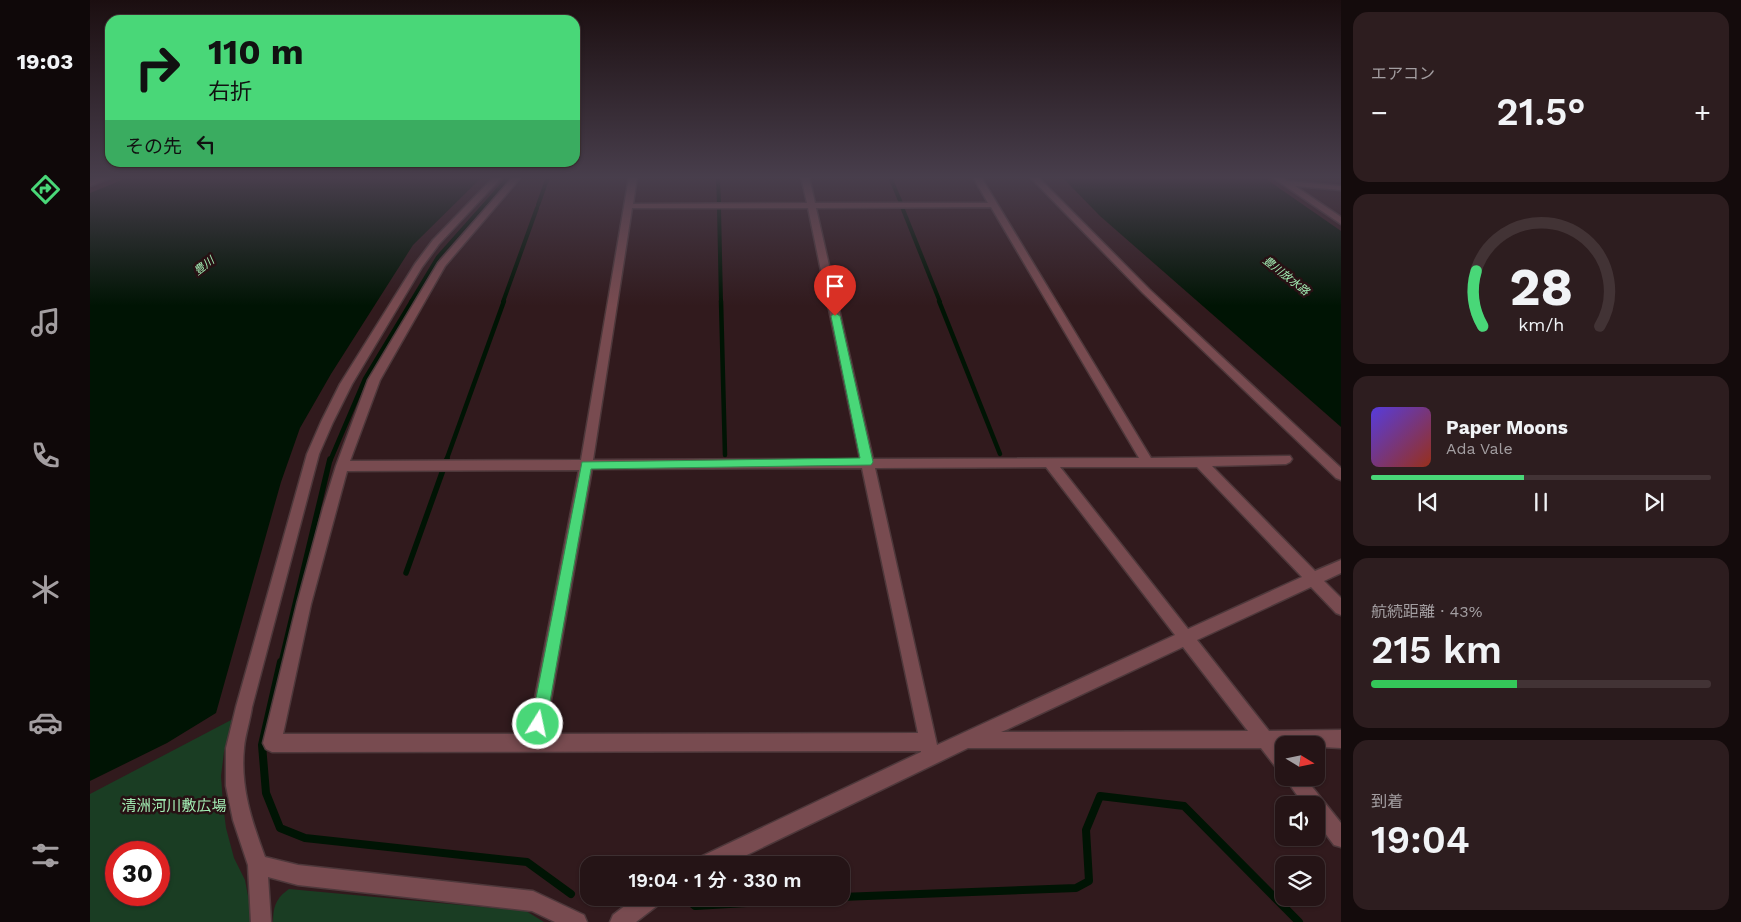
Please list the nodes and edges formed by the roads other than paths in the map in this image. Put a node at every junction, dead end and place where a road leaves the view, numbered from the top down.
1 (457, 220) edge
2 (479, 220) edge
3 (627, 220) edge
4 (814, 220) edge
5 (1003, 220) edge
6 (1074, 220) edge
7 (1286, 459) dead end
8 (867, 462) junction
9 (1049, 462) junction
10 (1147, 462) junction
11 (1200, 462) junction
12 (586, 465) junction
13 (342, 466) junction
14 (1341, 475) edge
15 (1341, 566) edge
16 (1312, 579) junction
17 (1341, 608) edge
18 (1186, 638) junction
19 (1341, 739) edge
20 (1265, 740) junction
21 (966, 741) junction
22 (535, 742) junction
23 (929, 750) junction
24 (1275, 753) edge
25 (1300, 786) edge
26 (1308, 796) edge
27 (1325, 818) edge
28 (1341, 838) edge
29 (723, 856) edge
30 (258, 866) junction
31 (641, 906) edge
32 (262, 922) edge
33 (576, 922) edge
34 (620, 922) edge

1 - 30 street
2 - 13 street
3 - 12 street
4 - 8 street
5 - 10 street
6 - 14 street
7 - 11 street
8 - 9 street
8 - 12 street
8 - 23 street
9 - 10 street
9 - 18 street
10 - 11 street
11 - 16 street
12 - 13 street
12 - 22 street
13 - 22 street
15 - 16 street
16 - 17 street
16 - 18 street
18 - 20 street
18 - 21 street
19 - 20 street
20 - 21 street
20 - 24 street
21 - 23 street
22 - 23 street
23 - 29 street
25 - 26 street
27 - 28 street
30 - 32 street
30 - 33 street
31 - 34 street

